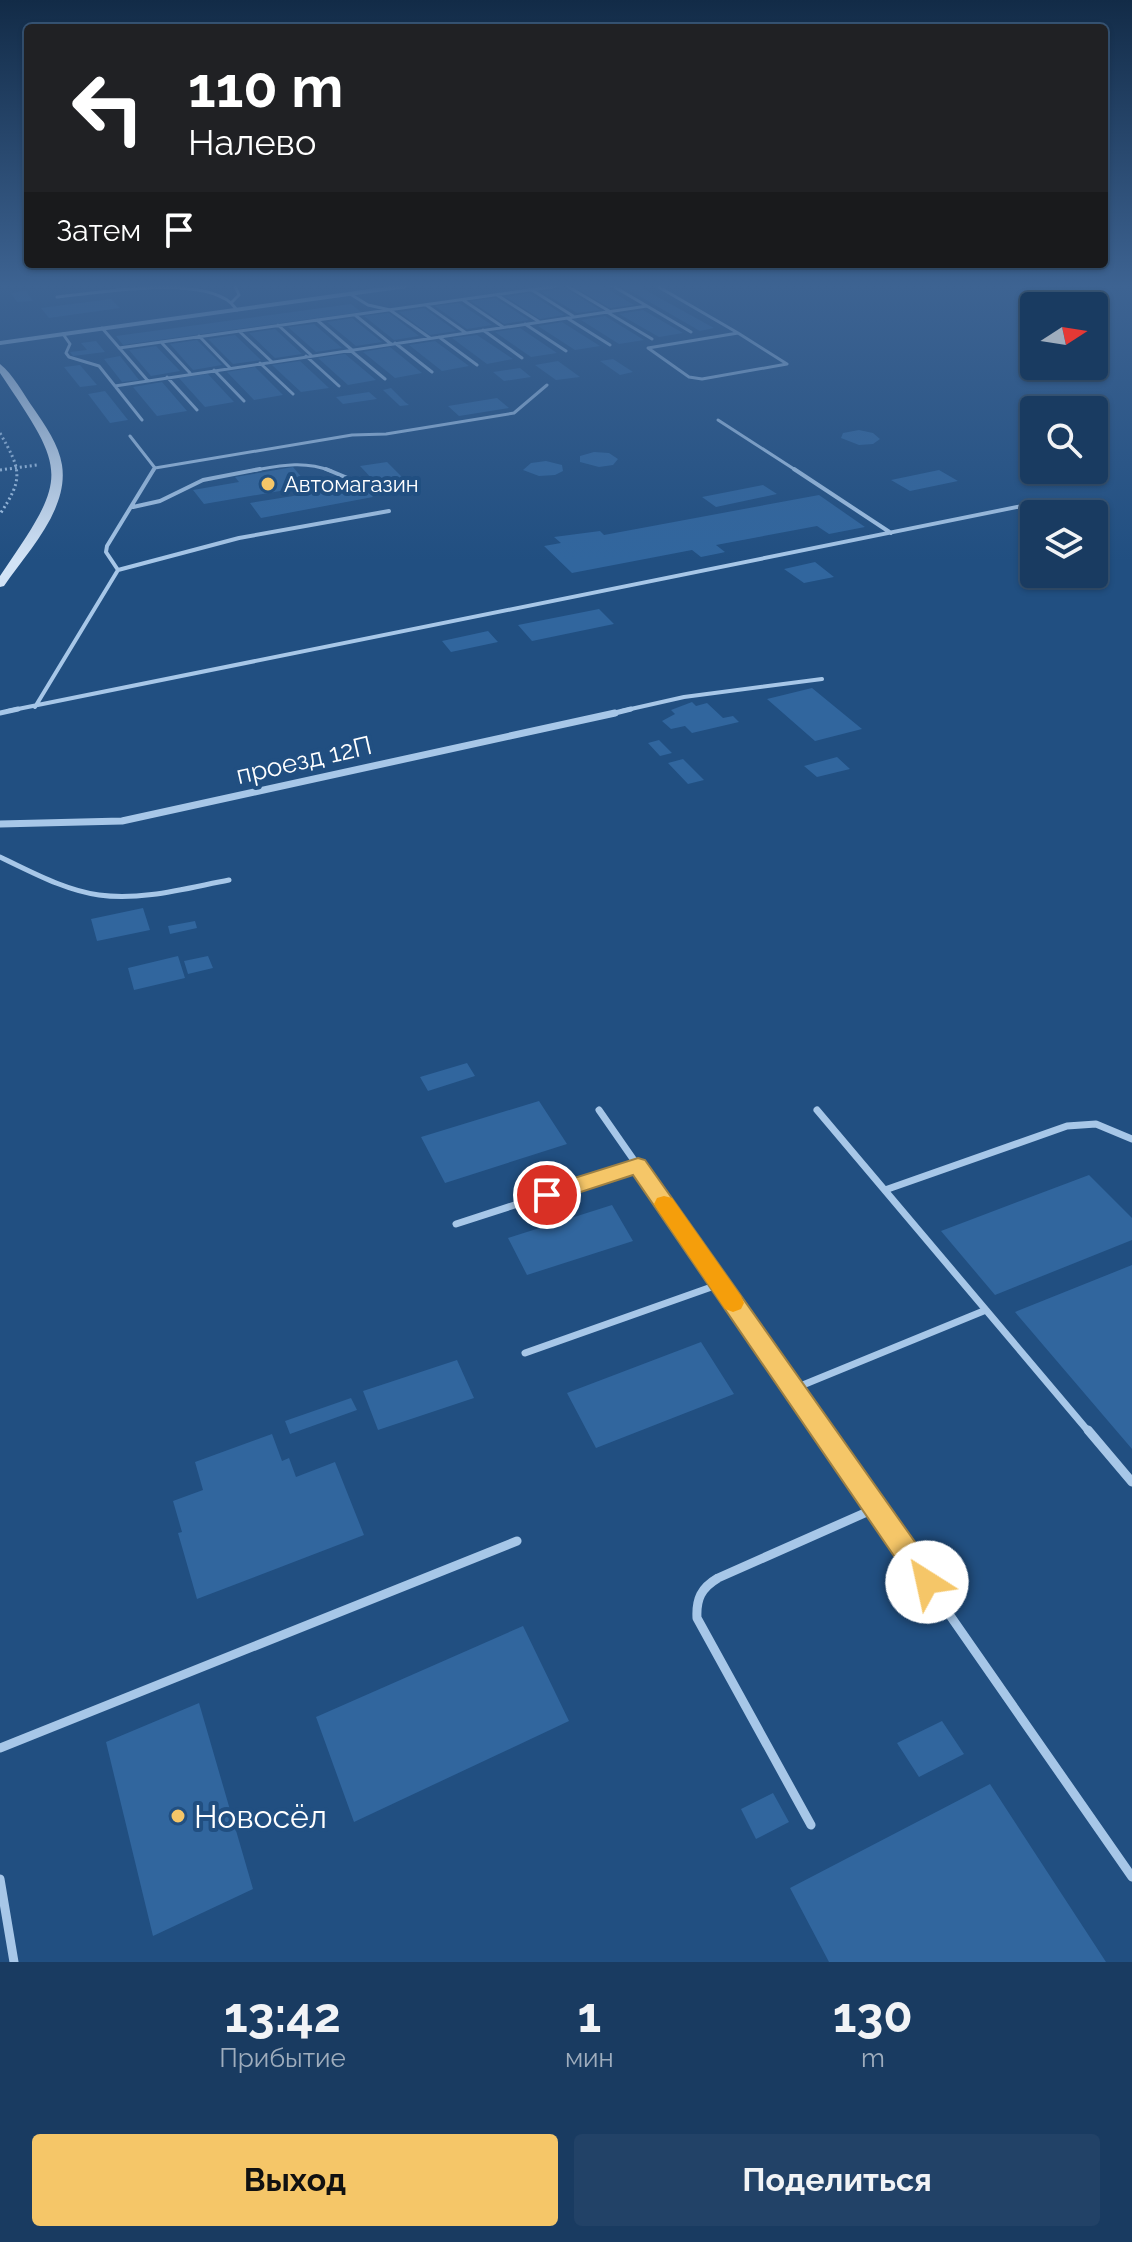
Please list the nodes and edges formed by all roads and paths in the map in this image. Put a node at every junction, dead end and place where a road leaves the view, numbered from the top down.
1 (167, 377) edge
2 (7, 378) edge
3 (108, 378) edge
4 (145, 378) edge
5 (164, 378) edge
6 (221, 378) edge
7 (275, 378) edge
8 (330, 378) edge
9 (148, 381) junction
10 (547, 385) dead end
11 (115, 386) junction
12 (339, 386) dead end
13 (293, 394) dead end
14 (244, 401) dead end
15 (197, 410) dead end
16 (142, 420) dead end
17 (718, 420) dead end
18 (0, 433) edge
19 (130, 436) dead end
20 (19, 467) junction
21 (155, 468) junction
22 (0, 470) edge
23 (357, 482) dead end
24 (1020, 506) edge
25 (133, 507) junction
26 (389, 511) dead end
27 (0, 514) edge
28 (891, 533) junction
29 (118, 570) junction
30 (0, 584) edge
31 (822, 679) dead end
32 (35, 707) junction
33 (0, 713) edge
34 (615, 713) joint
35 (0, 824) edge
36 (0, 857) edge
37 (229, 880) dead end
38 (599, 1110) dead end
39 (817, 1110) dead end
40 (1132, 1139) edge
41 (638, 1165) junction
42 (885, 1190) junction
43 (456, 1224) dead end
44 (720, 1284) junction
45 (986, 1310) junction
46 (525, 1353) dead end
47 (793, 1389) junction
48 (1132, 1482) edge
49 (876, 1508) junction
50 (517, 1541) dead end
51 (0, 1748) edge
52 (811, 1825) dead end
53 (1132, 1877) edge
54 (0, 1879) edge
55 (14, 1962) edge

1 - 15 lane
2 - 30 main road
3 - 11 lane
4 - 9 lane
5 - 9 lane
6 - 14 lane
7 - 13 lane
8 - 12 lane
9 - 11 lane
10 - 21 lane
11 - 16 lane
17 - 28 lane
18 - 20 path
19 - 21 lane
20 - 22 path
20 - 27 path
21 - 25 lane
23 - 25 lane
24 - 28 lane
25 - 29 lane
26 - 29 lane
28 - 32 lane
29 - 32 lane
31 - 34 lane
32 - 33 lane
34 - 35 street, проезд 12П
36 - 37 lane
38 - 41 lane
39 - 42 lane
40 - 42 lane
41 - 43 lane
41 - 44 lane
42 - 45 lane
44 - 46 lane
44 - 47 lane
45 - 47 lane
45 - 48 lane
47 - 49 lane
49 - 52 lane
49 - 53 lane
50 - 51 lane
54 - 55 lane

